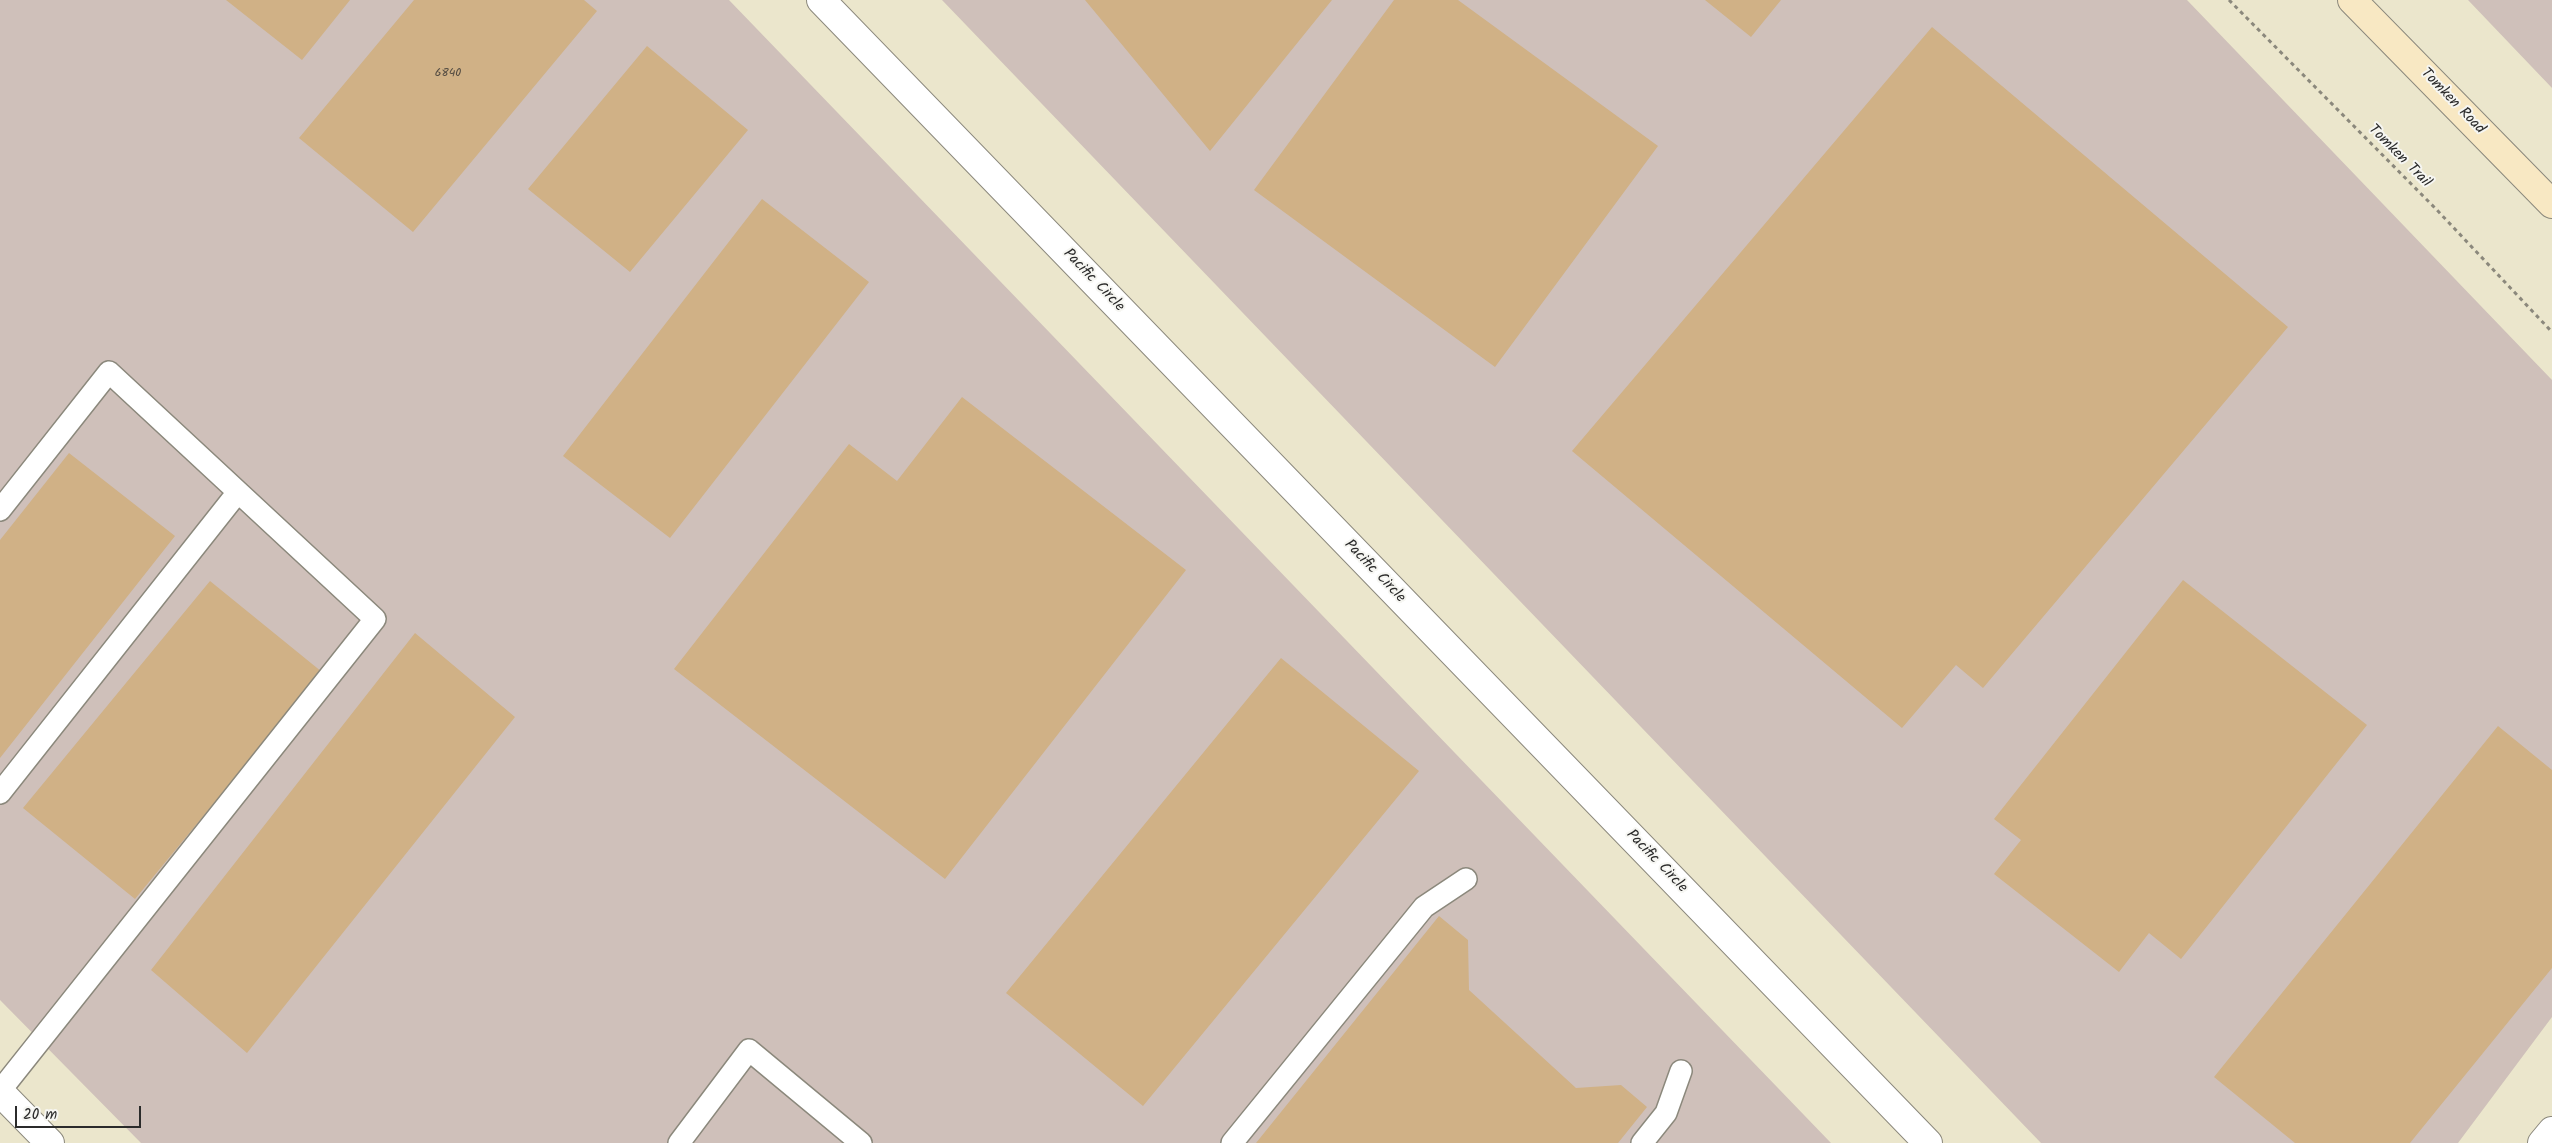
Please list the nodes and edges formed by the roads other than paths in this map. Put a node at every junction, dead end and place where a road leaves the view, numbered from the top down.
1 (821, 0) edge
2 (2352, 0) edge
3 (2552, 204) edge
4 (238, 492) junction
5 (0, 510) edge
6 (0, 793) edge
7 (1466, 879) dead end
8 (1681, 1070) dead end
9 (0, 1092) edge
10 (2552, 1131) edge
11 (50, 1143) edge
12 (679, 1143) edge
13 (861, 1143) edge
14 (1232, 1143) edge
15 (1642, 1143) edge
16 (1928, 1143) edge
17 (2542, 1143) edge

1 - 16 street, Pacific Circle
2 - 3 main road, Tomken Road
4 - 5 lane
4 - 6 lane
4 - 9 lane
7 - 14 lane
8 - 15 lane
9 - 11 street
10 - 17 street
12 - 13 lane

